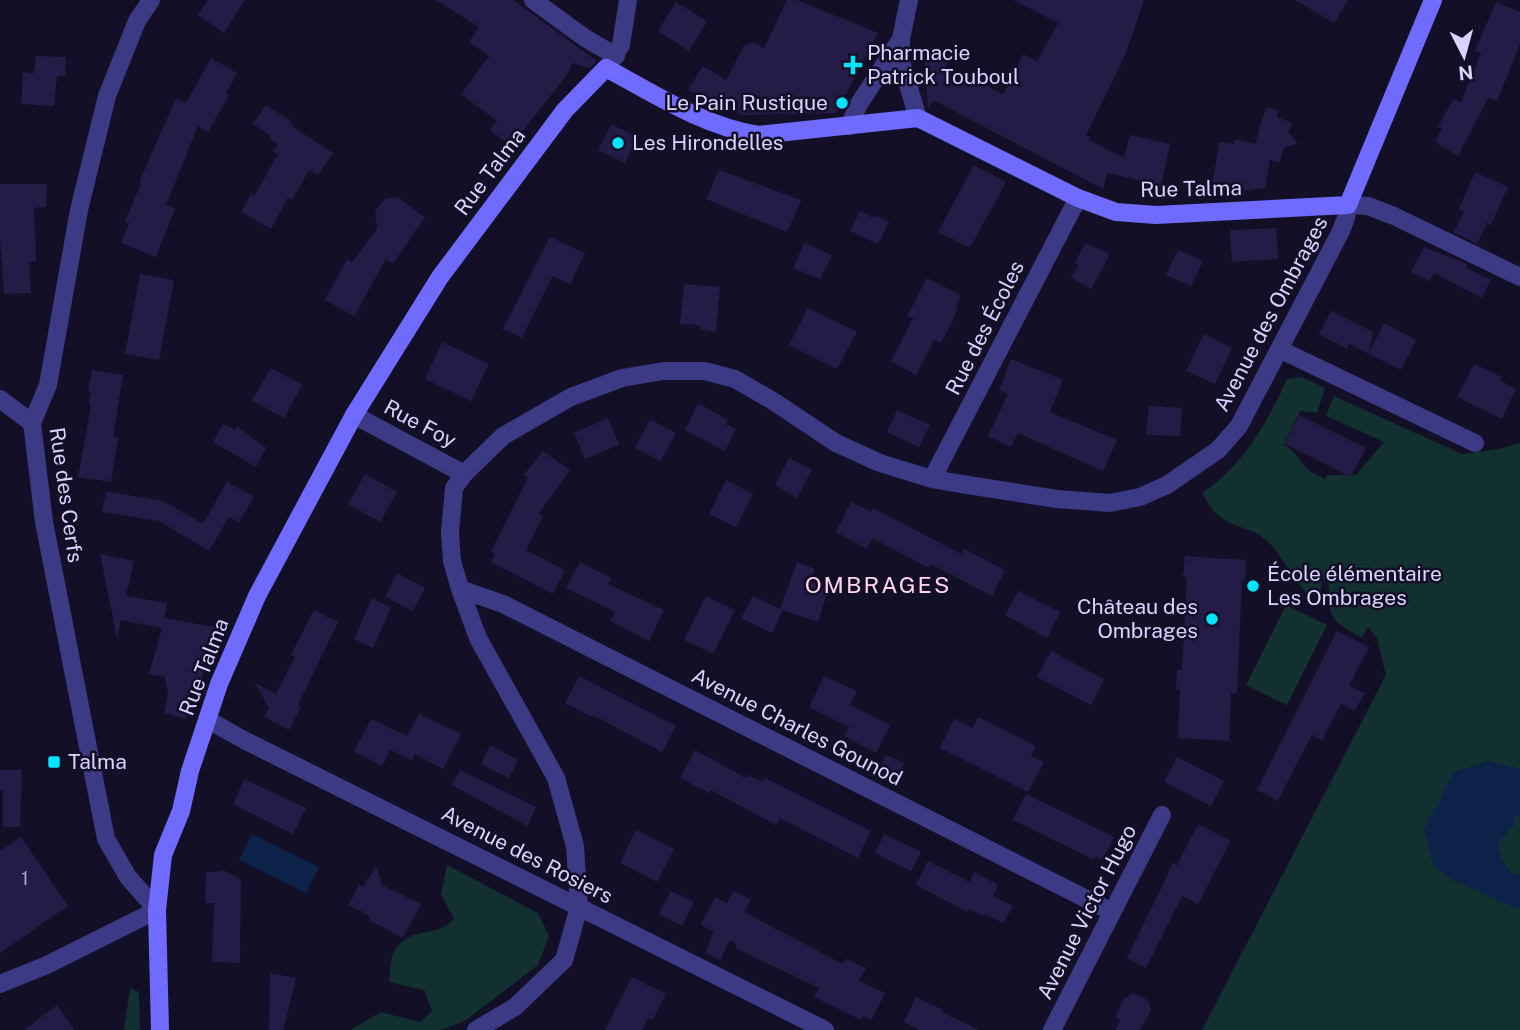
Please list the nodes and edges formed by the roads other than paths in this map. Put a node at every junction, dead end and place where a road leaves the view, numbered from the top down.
1 (151, 0) edge
2 (533, 0) edge
3 (628, 0) edge
4 (909, 0) edge
5 (1433, 0) edge
6 (901, 39) junction
7 (611, 62) junction
8 (918, 118) junction
9 (849, 126) junction
10 (1078, 198) junction
11 (1348, 205) junction
12 (1520, 277) edge
13 (1281, 350) junction
14 (0, 399) edge
15 (354, 415) junction
16 (32, 423) junction
17 (1475, 443) dead end
18 (464, 474) junction
19 (932, 479) junction
20 (460, 589) junction
21 (208, 720) junction
22 (1162, 815) dead end
23 (579, 906) junction
24 (157, 911) junction
25 (1111, 912) junction
26 (0, 984) edge
27 (160, 1030) edge
28 (476, 1030) edge
29 (825, 1030) edge
30 (1052, 1030) edge

1 - 16 street, Rue des Cerfs
2 - 7 street
3 - 7 street
4 - 6 street
5 - 11 main road
6 - 8 street
6 - 9 street
7 - 9 main road
7 - 15 main road, Rue Talma
8 - 9 main road
8 - 10 main road, Rue Talma
10 - 11 main road, Rue Talma
10 - 19 street, Rue des Écoles
11 - 12 street
11 - 13 street, Avenue des Ombrages
13 - 17 street
13 - 19 street, Avenue des Ombrages
14 - 16 street
15 - 18 street, Rue Foy
15 - 21 main road, Rue Talma
16 - 24 street, Rue des Cerfs
18 - 19 street, Avenue des Ombrages
18 - 20 street, Avenue des Ombrages
20 - 23 street, Avenue des Ombrages
20 - 25 street, Avenue Charles Gounod
21 - 23 street, Avenue des Rosiers
21 - 24 main road, Rue Talma
22 - 25 street, Avenue Victor Hugo
23 - 28 street, Avenue des Ombrages
23 - 29 street, Avenue des Rosiers
24 - 26 street
24 - 27 main road, Rue Talma
25 - 30 street, Avenue Victor Hugo

